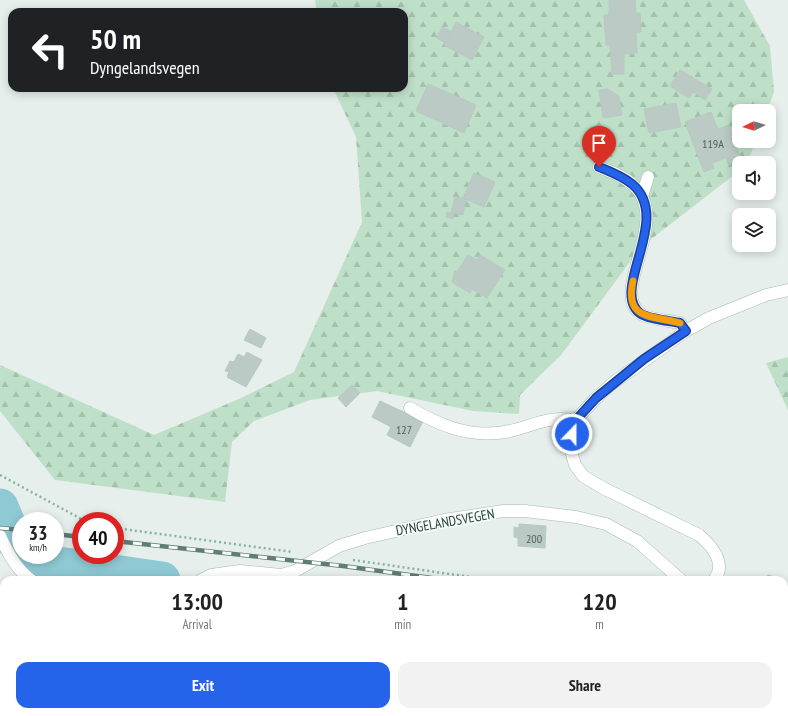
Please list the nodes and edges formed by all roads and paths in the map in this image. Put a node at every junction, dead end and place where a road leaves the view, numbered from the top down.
1 (599, 167) dead end
2 (648, 177) dead end
3 (642, 196) junction
4 (788, 290) edge
5 (686, 331) junction
6 (410, 408) dead end
7 (575, 421) junction
8 (0, 476) edge
9 (72, 515) edge
10 (0, 536) edge
11 (25, 576) edge
12 (209, 576) edge
13 (297, 576) edge
14 (676, 576) edge
15 (717, 576) edge

1 - 3 street
2 - 3 street
3 - 5 street
4 - 5 street
5 - 7 street
6 - 7 street
7 - 15 street
8 - 9 path
10 - 11 street
12 - 13 street, DYNGELANDSVEGEN
13 - 14 street, DYNGELANDSVEGEN

